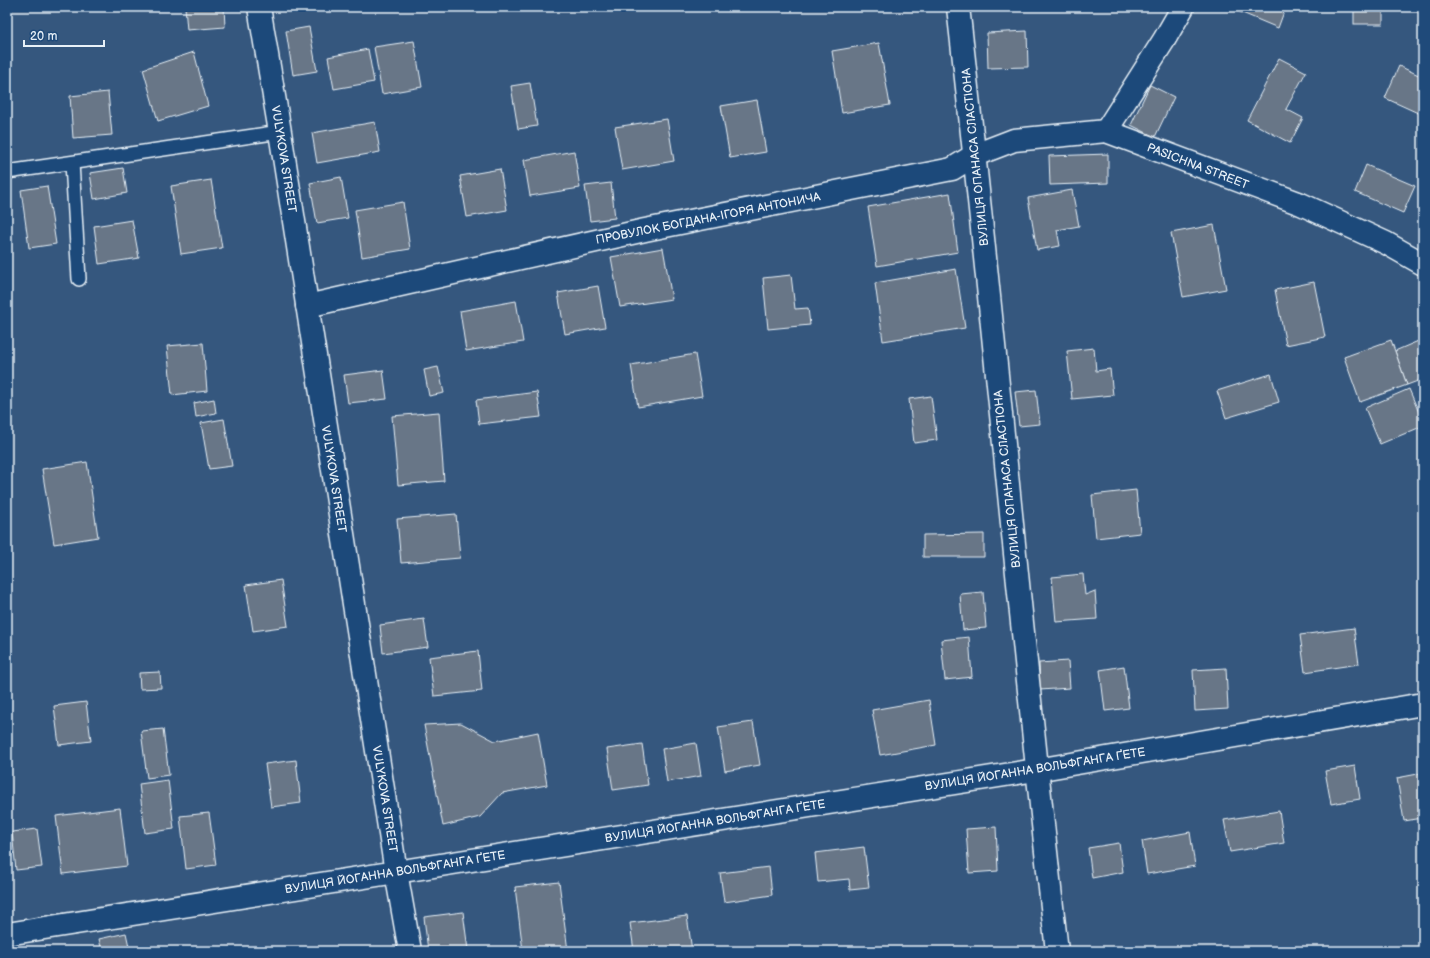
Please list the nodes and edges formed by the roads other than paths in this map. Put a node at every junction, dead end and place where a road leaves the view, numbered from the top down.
1 (260, 7) edge
2 (958, 7) edge
3 (1183, 7) edge
4 (1106, 131) junction
5 (280, 132) junction
6 (975, 155) junction
7 (72, 163) junction
8 (7, 172) edge
9 (1423, 264) edge
10 (79, 279) dead end
11 (307, 306) junction
12 (1423, 704) edge
13 (1036, 770) junction
14 (396, 872) junction
15 (7, 934) edge
16 (410, 951) edge
17 (1057, 951) edge

1 - 5 street, VULYKOVA STREET
2 - 6 street, ВУЛИЦЯ ОПАНАСА СЛАСТІОНА
3 - 4 street
4 - 6 street, ПРОВУЛОК БОГДАНА-ІГОРЯ АНТОНИЧА
4 - 9 street, PASICHNA STREET
5 - 7 lane
5 - 11 street, VULYKOVA STREET
6 - 11 street, ПРОВУЛОК БОГДАНА-ІГОРЯ АНТОНИЧА
6 - 13 street, ВУЛИЦЯ ОПАНАСА СЛАСТІОНА
7 - 8 lane
7 - 10 lane
11 - 14 street, VULYKOVA STREET
12 - 13 street, ВУЛИЦЯ ЙОГАННА ВОЛЬФГАНГА ҐЕТЕ
13 - 14 street, ВУЛИЦЯ ЙОГАННА ВОЛЬФГАНГА ҐЕТЕ
13 - 17 street, ВУЛИЦЯ ОПАНАСА СЛАСТІОНА
14 - 15 street, ВУЛИЦЯ ЙОГАННА ВОЛЬФГАНГА ҐЕТЕ
14 - 16 street, VULYKOVA STREET

